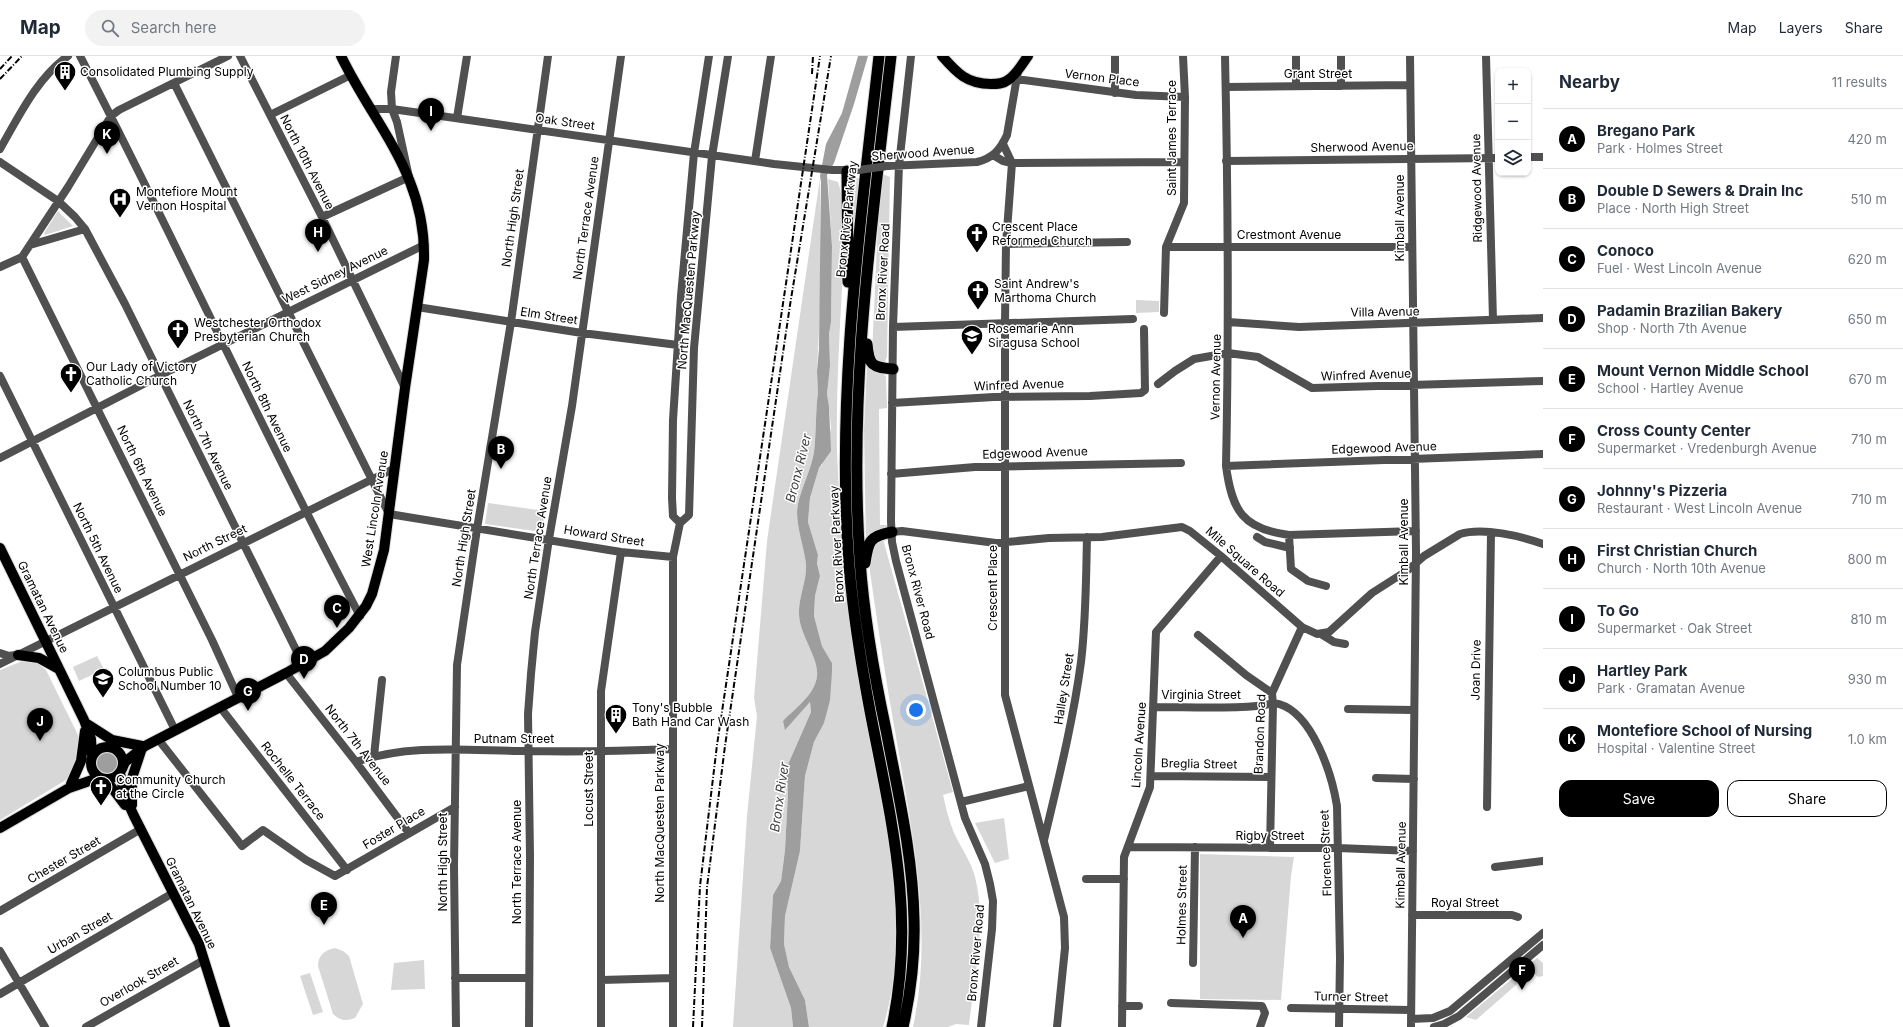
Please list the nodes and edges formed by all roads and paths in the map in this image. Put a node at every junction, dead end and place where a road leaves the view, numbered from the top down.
1 (68, 56) edge
2 (80, 56) edge
3 (228, 56) edge
4 (240, 56) edge
5 (341, 56) edge
6 (396, 56) edge
7 (467, 56) edge
8 (548, 56) edge
9 (621, 56) edge
10 (709, 56) edge
11 (728, 56) edge
12 (771, 56) edge
13 (879, 56) edge
14 (891, 56) edge
15 (911, 56) edge
16 (942, 56) edge
17 (1028, 56) edge
18 (1115, 56) edge
19 (1183, 56) edge
20 (1225, 56) edge
21 (1296, 56) edge
22 (1341, 56) edge
23 (1410, 56) edge
24 (1486, 56) edge
25 (1017, 75) junction
26 (351, 76) junction
27 (174, 83) junction
28 (1410, 85) junction
29 (1296, 86) junction
30 (1341, 86) junction
31 (1226, 87) junction
32 (1116, 93) junction
33 (1185, 96) junction
34 (370, 109) junction
35 (392, 109) junction
36 (270, 115) junction
37 (110, 116) junction
38 (457, 118) junction
39 (538, 130) junction
40 (609, 140) junction
41 (1003, 144) junction
42 (0, 149) edge
43 (694, 153) junction
44 (993, 155) junction
45 (712, 156) junction
46 (1543, 157) edge
47 (1488, 158) junction
48 (1495, 158) edge
49 (1531, 158) edge
50 (1411, 159) junction
51 (756, 161) junction
52 (1226, 161) junction
53 (0, 162) edge
54 (1184, 162) junction
55 (1012, 163) junction
56 (899, 165) junction
57 (847, 171) junction
58 (409, 177) junction
59 (58, 201) junction
60 (322, 217) junction
61 (85, 229) junction
62 (1127, 242) dead end
63 (1006, 244) junction
64 (30, 245) junction
65 (424, 245) junction
66 (1229, 246) junction
67 (1166, 247) junction
68 (1412, 247) junction
69 (22, 257) junction
70 (0, 267) edge
71 (352, 281) junction
72 (417, 307) junction
73 (864, 311) junction
74 (287, 313) junction
75 (1164, 313) dead end
76 (851, 315) junction
77 (1543, 318) edge
78 (1133, 319) dead end
79 (1493, 320) junction
80 (511, 322) junction
81 (1228, 322) junction
82 (1005, 323) junction
83 (1413, 324) junction
84 (893, 327) junction
85 (1144, 329) dead end
86 (582, 333) junction
87 (223, 344) junction
88 (678, 345) junction
89 (1228, 353) junction
90 (893, 369) junction
91 (0, 376) edge
92 (161, 376) junction
93 (1543, 381) edge
94 (1158, 384) dead end
95 (1414, 386) junction
96 (404, 388) junction
97 (1005, 397) junction
98 (892, 403) junction
99 (97, 408) junction
100 (32, 441) junction
101 (1543, 454) edge
102 (0, 458) edge
103 (1415, 460) junction
104 (1181, 463) dead end
105 (1006, 466) junction
106 (1226, 466) junction
107 (395, 468) junction
108 (891, 474) junction
109 (372, 480) junction
110 (305, 513) junction
111 (389, 514) junction
112 (680, 523) junction
113 (477, 529) junction
114 (1416, 531) junction
115 (892, 532) junction
116 (1490, 533) junction
117 (1289, 535) junction
118 (1087, 537) junction
119 (1257, 537) dead end
120 (549, 539) junction
121 (1004, 542) junction
122 (242, 543) junction
123 (1543, 544) edge
124 (0, 548) edge
125 (1290, 548) junction
126 (621, 552) junction
127 (1221, 556) junction
128 (673, 558) junction
129 (1416, 563) junction
130 (178, 575) junction
131 (862, 586) junction
132 (1326, 586) dead end
133 (114, 607) junction
134 (360, 616) junction
135 (1302, 627) junction
136 (1321, 634) junction
137 (1198, 635) dead end
138 (46, 641) junction
139 (1345, 644) dead end
140 (0, 653) edge
141 (18, 655) junction
142 (0, 664) edge
143 (303, 664) junction
144 (59, 669) junction
145 (286, 673) junction
146 (382, 680) dead end
147 (1272, 694) junction
148 (238, 697) junction
149 (1273, 704) junction
150 (220, 707) junction
151 (1154, 707) junction
152 (1348, 709) dead end
153 (1414, 710) junction
154 (86, 723) junction
155 (175, 730) junction
156 (158, 739) junction
157 (144, 746) junction
158 (114, 749) junction
159 (454, 749) junction
160 (672, 749) junction
161 (528, 751) junction
162 (600, 751) junction
163 (374, 756) junction
164 (91, 760) junction
165 (356, 762) junction
166 (121, 771) junction
167 (1151, 776) junction
168 (1271, 777) junction
169 (1376, 778) dead end
170 (102, 779) junction
171 (1414, 779) junction
172 (70, 786) junction
173 (1029, 786) junction
174 (961, 802) junction
175 (455, 807) junction
176 (1487, 807) dead end
177 (133, 814) junction
178 (0, 828) edge
179 (141, 829) junction
180 (409, 833) junction
181 (1044, 842) junction
182 (1128, 847) junction
183 (1195, 848) junction
184 (1270, 848) junction
185 (1338, 848) junction
186 (1413, 851) junction
187 (1543, 861) edge
188 (1495, 867) dead end
189 (347, 870) junction
190 (1086, 879) dead end
191 (1124, 880) junction
192 (173, 893) junction
193 (0, 911) edge
194 (1412, 915) junction
195 (1518, 917) dead end
196 (1543, 932) edge
197 (1536, 938) junction
198 (1543, 946) edge
199 (0, 951) edge
200 (204, 960) junction
201 (1193, 963) dead end
202 (455, 978) junction
203 (528, 978) junction
204 (673, 978) junction
205 (601, 980) junction
206 (19, 983) junction
207 (0, 994) edge
208 (1463, 1001) junction
209 (1171, 1003) dead end
210 (1122, 1006) junction
211 (1139, 1006) dead end
212 (1291, 1008) dead end
213 (1469, 1008) junction
214 (1339, 1009) junction
215 (1411, 1010) junction
216 (1411, 1023) edge
217 (45, 1027) edge
218 (86, 1027) edge
219 (225, 1027) edge
220 (456, 1027) edge
221 (529, 1027) edge
222 (601, 1027) edge
223 (673, 1027) edge
224 (890, 1027) edge
225 (903, 1027) edge
226 (981, 1027) edge
227 (1057, 1027) edge
228 (1122, 1027) edge
229 (1260, 1027) edge
230 (1338, 1027) edge
231 (1434, 1027) edge

1 - 42 street
2 - 37 street, North 8th Avenue
3 - 27 street
4 - 36 street, North 10th Avenue
5 - 26 main road, West Lincoln Avenue
6 - 35 street, West Lincoln Avenue
7 - 38 street
8 - 39 street, North High Street
9 - 40 street, North Terrace Avenue
10 - 43 street, North MacQuesten Parkway
11 - 45 street, North MacQuesten Parkway
12 - 51 street
13 - 76 highway, Bronx River Parkway
14 - 73 highway, Bronx River Parkway
15 - 56 street, Bronx River Road
16 - 25 main road
17 - 25 main road
18 - 32 street
19 - 33 street, Saint James Terrace
20 - 31 street, Vernon Avenue
21 - 29 street
22 - 30 street
23 - 28 street, Kimball Avenue
24 - 47 street, Ridgewood Avenue
25 - 32 street, Vernon Place
25 - 41 street
26 - 34 main road, West Lincoln Avenue
26 - 36 street
27 - 37 street
27 - 74 street
28 - 30 street, Grant Street
28 - 50 street, Kimball Avenue
29 - 30 street, Grant Street
29 - 31 street, Grant Street
31 - 52 street, Vernon Avenue
32 - 33 street, Vernon Place
33 - 54 street, Saint James Terrace
34 - 35 street, Oak Street
34 - 58 main road, West Lincoln Avenue
35 - 38 street, Oak Street
35 - 58 street, West Lincoln Avenue
36 - 60 street, North 10th Avenue
37 - 59 street
37 - 87 street, North 8th Avenue
38 - 39 street, Oak Street
39 - 40 street, Oak Street
39 - 80 street, North High Street
40 - 43 street, Oak Street
40 - 86 street, North Terrace Avenue
41 - 44 street
41 - 55 street, Crescent Place
43 - 45 street, Oak Street
43 - 88 street, North MacQuesten Parkway
44 - 55 street
44 - 56 street, Sherwood Avenue
45 - 51 street, Oak Street
45 - 112 street, North MacQuesten Parkway
46 - 49 street
47 - 48 street, Sherwood Avenue
47 - 50 street, Sherwood Avenue
47 - 79 street, Ridgewood Avenue
50 - 52 street, Sherwood Avenue
50 - 68 street, Kimball Avenue
51 - 57 street, Sherwood Avenue
52 - 66 street, Vernon Avenue
53 - 59 street, North 7th Avenue
54 - 55 street
54 - 67 street, Saint James Terrace
55 - 63 street, Crescent Place
56 - 57 street, Sherwood Avenue, bridge
56 - 84 street, Bronx River Road
57 - 76 highway
58 - 60 street
58 - 65 main road, West Lincoln Avenue
59 - 61 street, North 7th Avenue
59 - 64 street
60 - 71 street, North 10th Avenue
61 - 64 street
61 - 92 street, North 7th Avenue
62 - 63 street
63 - 82 street, Crescent Place
64 - 69 street
65 - 71 street, West Sidney Avenue
65 - 72 main road, West Lincoln Avenue
66 - 67 street, Crestmont Avenue
66 - 68 street, Crestmont Avenue
66 - 81 street, Vernon Avenue
67 - 75 street, Saint James Terrace
68 - 83 street, Kimball Avenue
69 - 70 street
69 - 99 street, North 6th Avenue
71 - 74 street, West Sidney Avenue
71 - 96 street, North 10th Avenue
72 - 80 street, Elm Street
72 - 96 main road, West Lincoln Avenue
73 - 90 highway
73 - 131 highway, Bronx River Parkway
74 - 87 street, West Sidney Avenue
74 - 109 street
76 - 224 highway, Bronx River Parkway
77 - 79 street, Villa Avenue
78 - 82 street
79 - 83 street, Villa Avenue
80 - 86 street, Elm Street
80 - 113 street, North High Street
81 - 83 street, Villa Avenue
81 - 89 street, Vernon Avenue
82 - 84 street
82 - 97 street, Crescent Place
83 - 95 street, Kimball Avenue
84 - 90 street, Bronx River Road
85 - 97 street, Winfred Avenue
86 - 88 street, Elm Street
86 - 120 street, North Terrace Avenue
87 - 92 street, West Sidney Avenue
87 - 110 street, North 8th Avenue
88 - 112 street, North MacQuesten Parkway
89 - 94 street, Winfred Avenue
89 - 95 street, Winfred Avenue
89 - 106 street, Vernon Avenue
90 - 98 street, Bronx River Road
91 - 100 street, North 5th Avenue
92 - 99 street, West Sidney Avenue
92 - 122 street, North 7th Avenue
93 - 95 street, Winfred Avenue
95 - 103 street, Kimball Avenue
96 - 107 main road, West Lincoln Avenue
97 - 98 street, Winfred Avenue
97 - 105 street, Crescent Place
98 - 108 street, Bronx River Road
99 - 100 street, West Sidney Avenue
99 - 130 street, North 6th Avenue
100 - 102 street, West Sidney Avenue
100 - 133 street, North 5th Avenue
101 - 103 street, Edgewood Avenue
103 - 106 street, Edgewood Avenue
103 - 114 street, Kimball Avenue
104 - 105 street, Edgewood Avenue
105 - 108 street, Edgewood Avenue
105 - 121 street, Crescent Place
106 - 117 street, Vernon Avenue
107 - 109 street, North Street
107 - 111 main road, West Lincoln Avenue
108 - 115 street, Bronx River Road
109 - 110 street, North Street
109 - 111 street
110 - 122 street, North Street
110 - 134 street, North 8th Avenue
111 - 113 street, Howard Street
111 - 134 main road, West Lincoln Avenue
112 - 128 street, North MacQuesten Parkway
113 - 120 street, Howard Street
113 - 159 street, North High Street
114 - 117 street, Vernon Avenue
114 - 129 street, Kimball Avenue
115 - 121 street, Mile Square Road
115 - 131 highway
115 - 174 street, Bronx River Road
116 - 123 street
116 - 129 street
116 - 176 street, Joan Drive
117 - 125 street
118 - 121 street, Mile Square Road
118 - 127 street, Mile Square Road
118 - 181 street, Halley Street
119 - 125 street
120 - 126 street, Howard Street
120 - 161 street, North Terrace Avenue
121 - 173 street, Crescent Place
122 - 130 street, North Street
122 - 143 street, North 7th Avenue
124 - 138 main road, Gramatan Avenue
125 - 132 street
126 - 128 street, Howard Street
126 - 162 street, Locust Street
127 - 135 street, Mile Square Road
127 - 151 street, Lincoln Avenue
128 - 160 street, North MacQuesten Parkway
129 - 136 street
129 - 153 street, Kimball Avenue
130 - 133 street, North Street
130 - 148 street, North 6th Avenue
131 - 225 highway, Bronx River Parkway
133 - 138 street, North Street
133 - 155 street, North 5th Avenue
134 - 143 main road, West Lincoln Avenue
135 - 136 street, Mile Square Road
135 - 147 street, Brandon Road
136 - 139 street, Mile Square Road
137 - 147 street
138 - 141 street, North Street
138 - 144 main road, Gramatan Avenue
140 - 141 street
141 - 142 street, North Street
141 - 144 main road
143 - 145 main road, West Lincoln Avenue
144 - 154 main road, Gramatan Avenue
145 - 148 main road, West Lincoln Avenue
145 - 165 street, North 7th Avenue
146 - 163 street
147 - 149 street, Brandon Road
148 - 150 main road, West Lincoln Avenue
149 - 151 street, Virginia Street
149 - 168 street, Brandon Road
149 - 185 street, Florence Street
150 - 155 main road, West Lincoln Avenue
150 - 189 street, Rochelle Terrace
151 - 167 street, Lincoln Avenue
152 - 153 street
153 - 171 street, Kimball Avenue
154 - 157 main road
154 - 158 main road, Gramatan Avenue
154 - 164 main road, Gramatan Avenue
154 - 172 main road
155 - 156 main road, West Lincoln Avenue
156 - 157 main road, West Lincoln Avenue
156 - 189 street, Foster Place
157 - 158 main road, West Lincoln Avenue
157 - 166 main road, West Lincoln Avenue
157 - 177 main road
158 - 164 main road
158 - 166 main road
159 - 161 street, Putnam Street
159 - 163 street, Putnam Street
159 - 175 street, North High Street
160 - 162 street, Putnam Street
160 - 204 street, North MacQuesten Parkway
161 - 162 street, Putnam Street
161 - 203 street, North Terrace Avenue
162 - 205 street, Locust Street
163 - 165 street, Putnam Street
164 - 170 main road
164 - 172 main road
165 - 180 street, North 7th Avenue
166 - 170 main road
166 - 177 main road, Gramatan Avenue
167 - 168 street, Breglia Street
167 - 182 street, Lincoln Avenue
168 - 184 street, Brandon Road
169 - 171 street
170 - 172 main road
170 - 177 main road, Gramatan Avenue
171 - 186 street, Kimball Avenue
172 - 178 main road
173 - 174 street
173 - 181 street, Crescent Place
174 - 226 street, Bronx River Road
175 - 180 street, Foster Place
175 - 202 street, North High Street
177 - 179 main road, Gramatan Avenue
179 - 192 main road, Gramatan Avenue
179 - 193 street, Chester Street
180 - 189 street, Foster Place
181 - 227 street, Crescent Place
182 - 183 street, Rigby Street
182 - 191 street, Lincoln Avenue
183 - 184 street, Rigby Street
183 - 201 street, Holmes Street
184 - 185 street, Rigby Street
185 - 186 street, Rigby Street
185 - 214 street, Florence Street
186 - 194 street, Kimball Avenue
187 - 188 street
190 - 191 street
191 - 210 street, Lincoln Avenue
192 - 200 main road, Gramatan Avenue
192 - 206 street, Urban Street
194 - 195 street, Royal Street
194 - 215 street, Kimball Avenue
196 - 197 street
197 - 198 street
197 - 208 street
198 - 213 street
199 - 206 street
200 - 218 street, Overlook Street
200 - 219 main road, Gramatan Avenue
202 - 203 street
202 - 220 street, North High Street
203 - 221 street, North Terrace Avenue
204 - 205 street
204 - 223 street, North MacQuesten Parkway
205 - 222 street, Locust Street
206 - 207 street, Urban Street
206 - 217 street
208 - 213 street
208 - 216 street
209 - 229 street
210 - 211 street
210 - 228 street, Lincoln Avenue
212 - 214 street, Turner Street
213 - 231 street
214 - 215 street, Turner Street
214 - 230 street, Florence Street
215 - 216 street, Kimball Avenue

